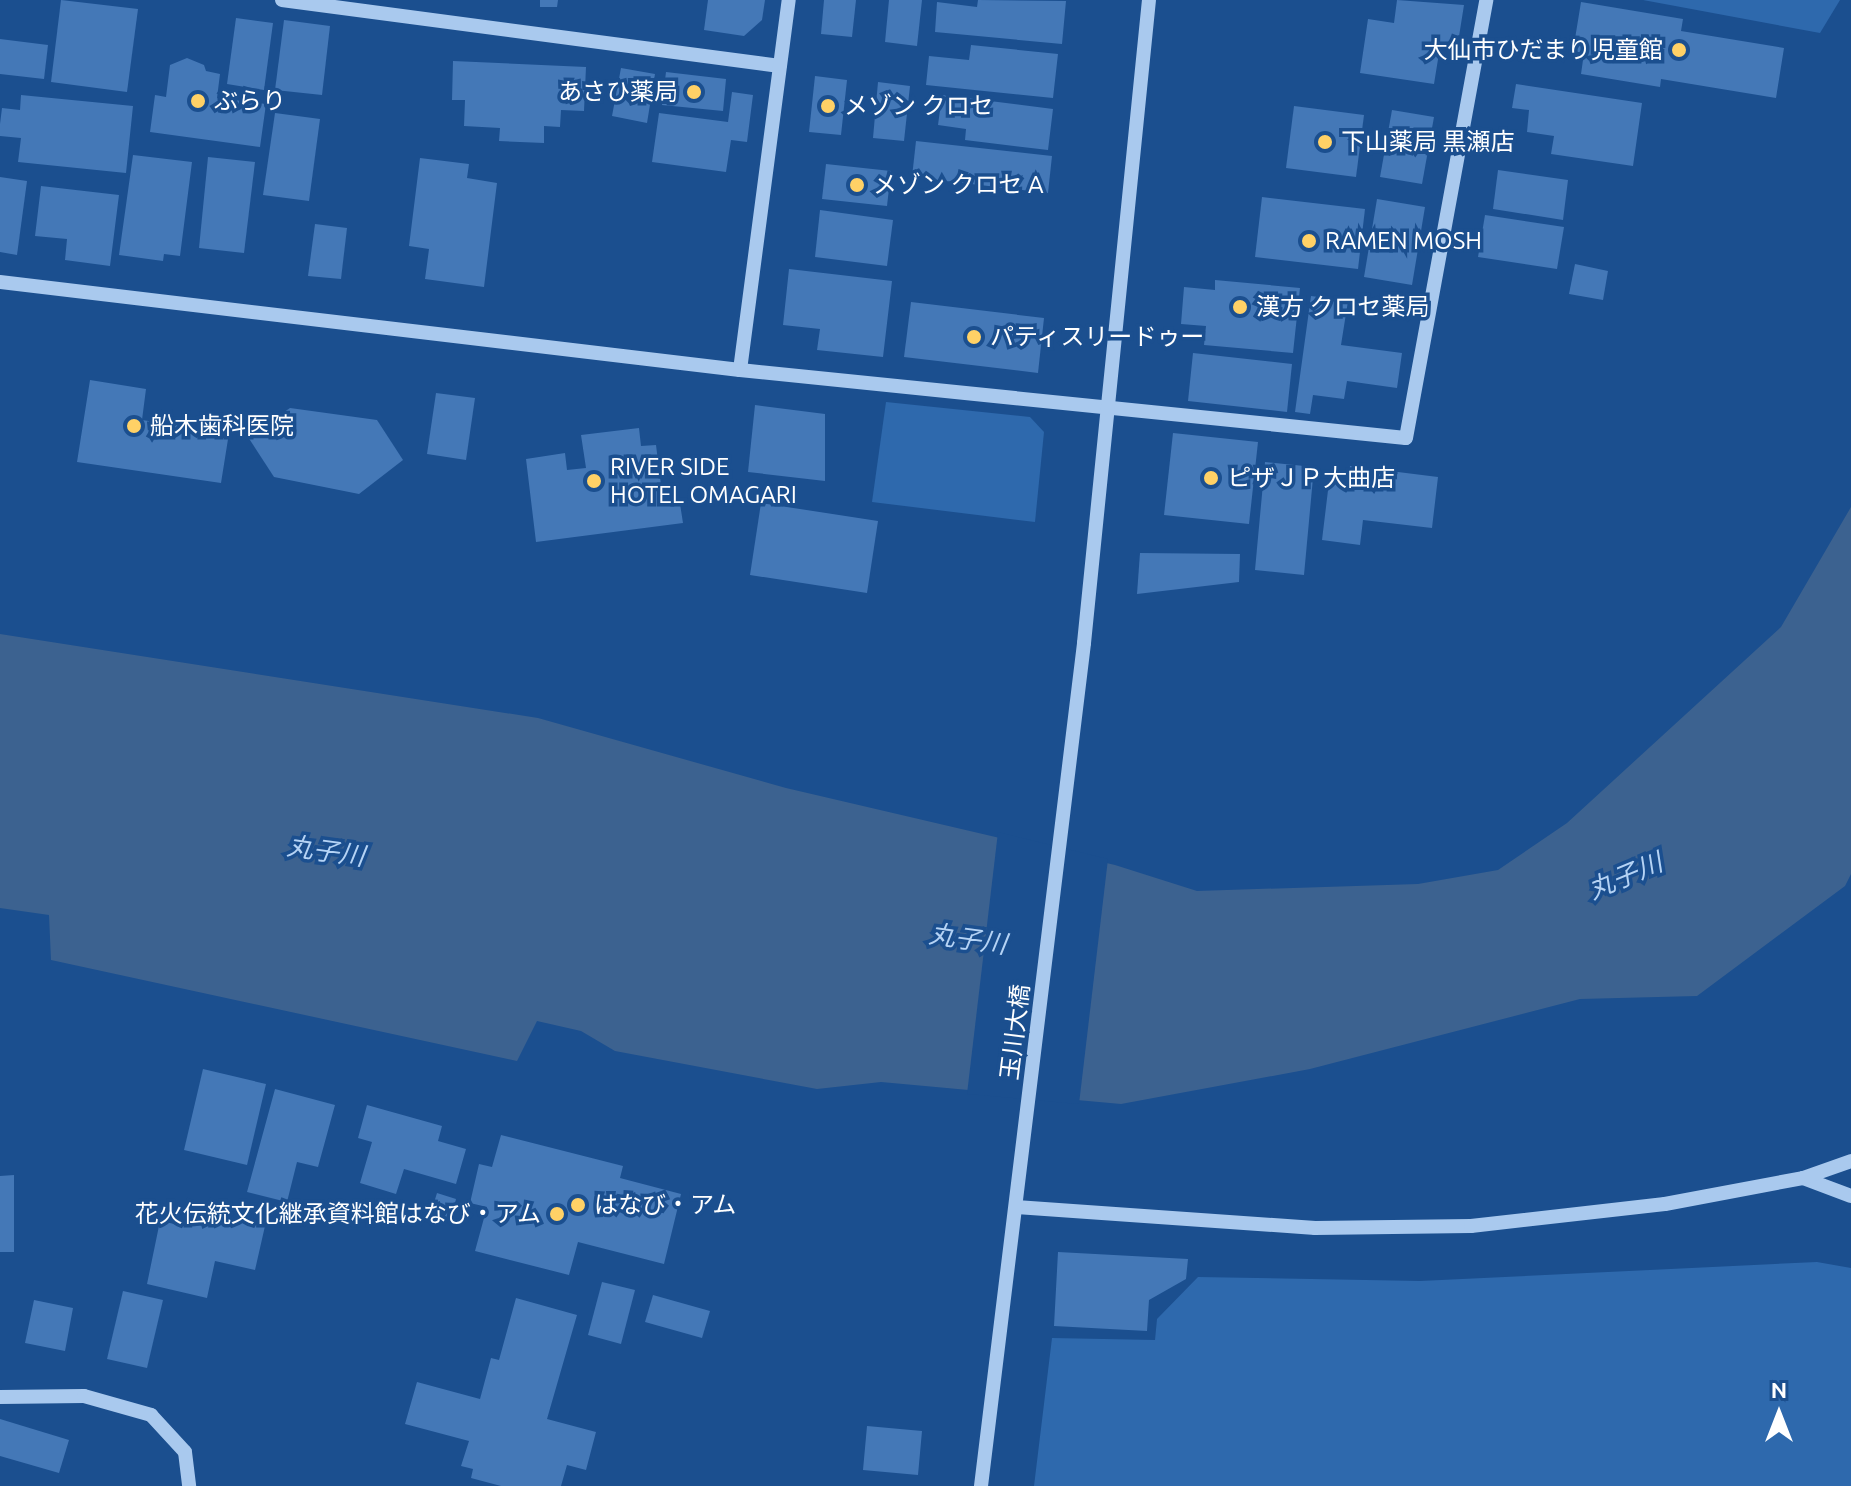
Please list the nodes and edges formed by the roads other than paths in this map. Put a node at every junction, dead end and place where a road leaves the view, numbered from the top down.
1 (282, 0) edge
2 (789, 0) edge
3 (1149, 0) edge
4 (1486, 0) edge
5 (780, 66) junction
6 (0, 282) edge
7 (740, 370) junction
8 (1106, 410) junction
9 (1851, 1161) edge
10 (1803, 1178) junction
11 (1851, 1196) edge
12 (1016, 1207) junction
13 (0, 1397) edge
14 (189, 1486) edge
15 (981, 1486) edge

1 - 5 street
2 - 5 street
3 - 8 street, 玉川大橋
4 - 8 street
5 - 7 street
6 - 7 street
7 - 8 street
8 - 12 street, 玉川大橋
9 - 10 street
10 - 11 street
10 - 12 street
12 - 15 street, 玉川大橋
13 - 14 street

